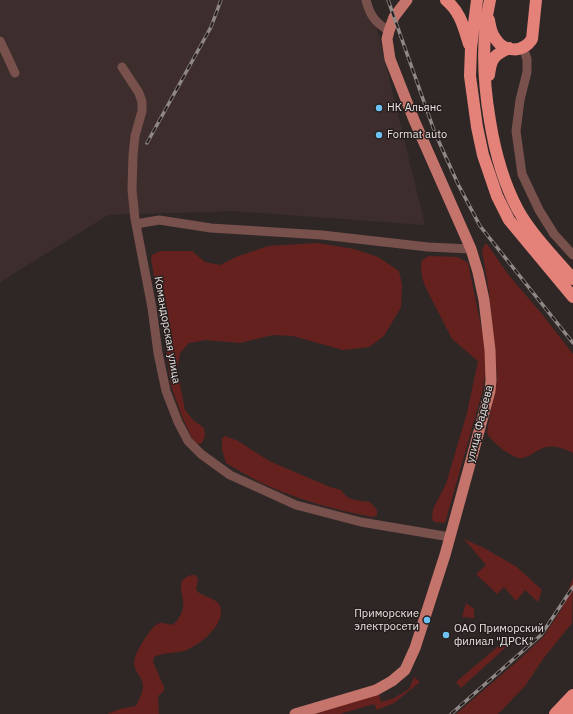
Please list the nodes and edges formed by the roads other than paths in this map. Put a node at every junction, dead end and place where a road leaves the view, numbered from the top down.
1 (366, 0) edge
2 (407, 0) edge
3 (446, 0) edge
4 (477, 0) edge
5 (490, 0) edge
6 (536, 0) edge
7 (487, 13) junction
8 (389, 31) junction
9 (0, 41) edge
10 (471, 48) junction
11 (509, 48) junction
12 (523, 48) junction
13 (122, 66) dead end
14 (15, 72) dead end
15 (486, 96) junction
16 (136, 224) junction
17 (471, 249) junction
18 (573, 255) edge
19 (573, 279) edge
20 (573, 297) edge
21 (450, 537) junction
22 (573, 695) edge
23 (573, 710) edge
24 (295, 714) edge
25 (555, 714) edge
26 (569, 714) edge

1 - 8 street
2 - 8 main road, улица Фадеева
3 - 10 highway
4 - 10 highway
5 - 7 highway
6 - 12 highway
7 - 11 highway
7 - 15 highway
8 - 17 main road, улица Фадеева
9 - 14 street
10 - 20 highway
11 - 12 highway
11 - 15 highway
12 - 18 street
13 - 16 street, Командорская улица
15 - 19 highway
16 - 17 street
16 - 21 street, Командорская улица
17 - 21 main road, улица Фадеева
21 - 24 main road, улица Фадеева
22 - 25 highway
23 - 26 highway

